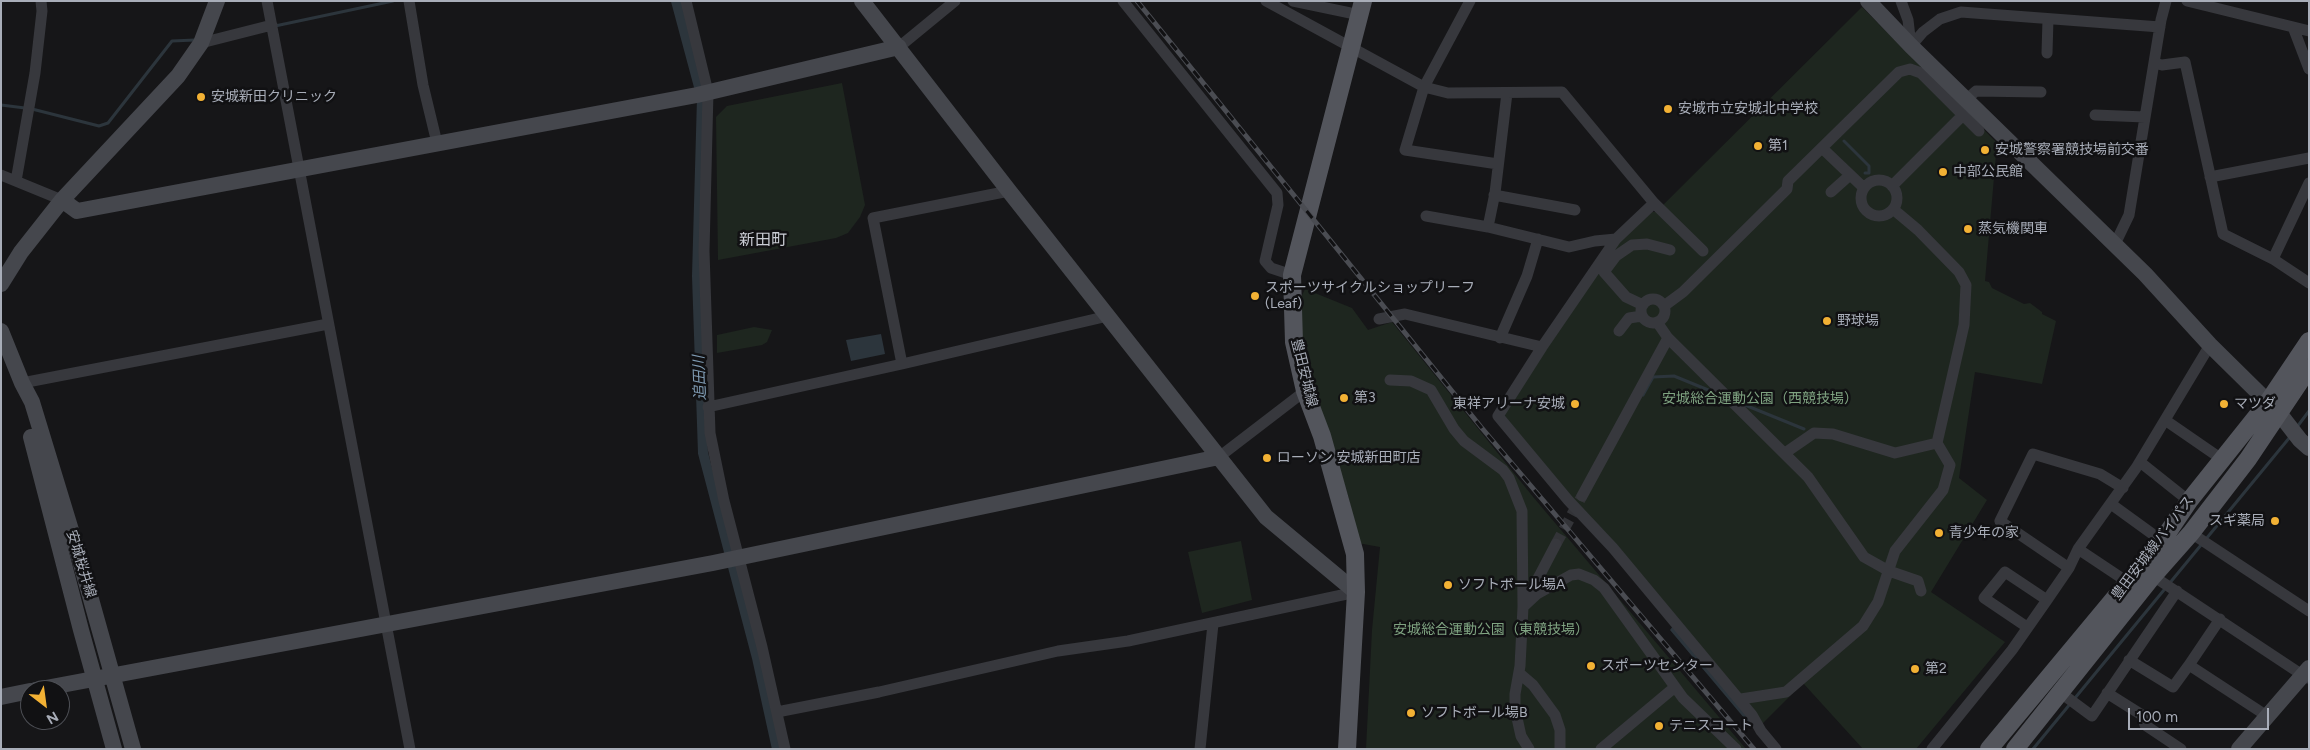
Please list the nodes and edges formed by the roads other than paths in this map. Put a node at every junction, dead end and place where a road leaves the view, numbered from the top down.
1 (41, 1) edge
2 (217, 1) edge
3 (267, 1) edge
4 (409, 1) edge
5 (686, 1) edge
6 (862, 1) edge
7 (955, 1) edge
8 (1123, 1) edge
9 (1266, 1) edge
10 (1293, 1) edge
11 (1470, 1) edge
12 (1868, 1) edge
13 (1901, 1) edge
14 (2166, 1) edge
15 (2187, 1) edge
16 (1280, 4) edge
17 (1331, 5) edge
18 (1362, 8) edge
19 (2048, 19) junction
20 (272, 25) junction
21 (2160, 27) junction
22 (2293, 27) junction
23 (2309, 31) edge
24 (201, 43) junction
25 (1911, 46) junction
26 (899, 47) junction
27 (1351, 48) junction
28 (2047, 53) dead end
29 (2154, 63) junction
30 (2309, 69) edge
31 (1424, 86) junction
32 (2041, 92) dead end
33 (703, 93) junction
34 (1507, 93) junction
35 (1965, 107) junction
36 (2096, 114) dead end
37 (2145, 117) junction
38 (1979, 131) dead end
39 (437, 143) junction
40 (1822, 148) junction
41 (2309, 158) edge
42 (1498, 164) junction
43 (298, 169) junction
44 (1850, 174) junction
45 (1, 176) edge
46 (2210, 177) junction
47 (16, 181) junction
48 (2309, 183) edge
49 (1892, 186) junction
50 (1864, 188) junction
51 (1009, 192) junction
52 (1831, 192) dead end
53 (1494, 195) junction
54 (62, 200) junction
55 (1654, 203) junction
56 (2305, 206) edge
57 (1893, 209) junction
58 (1575, 210) dead end
59 (1426, 216) dead end
60 (1488, 227) junction
61 (1538, 239) junction
62 (1616, 239) junction
63 (2115, 244) junction
64 (1670, 250) dead end
65 (1703, 250) dead end
66 (2273, 259) junction
67 (1292, 274) junction
68 (2309, 283) edge
69 (1, 284) edge
70 (1664, 306) junction
71 (1642, 311) junction
72 (1108, 316) junction
73 (1379, 319) dead end
74 (1657, 322) junction
75 (328, 324) junction
76 (1, 331) edge
77 (1620, 331) dead end
78 (1500, 338) junction
79 (1668, 338) junction
80 (2309, 341) edge
81 (2210, 346) junction
82 (1542, 347) junction
83 (902, 364) junction
84 (2309, 368) edge
85 (1390, 380) dead end
86 (22, 383) junction
87 (1305, 391) junction
88 (708, 407) junction
89 (2274, 408) junction
90 (2165, 420) junction
91 (1937, 443) junction
92 (2309, 448) edge
93 (1785, 454) junction
94 (1219, 457) junction
95 (2223, 460) junction
96 (2140, 462) junction
97 (2123, 488) junction
98 (1582, 496) tunnel mouth
99 (2189, 501) junction
100 (2111, 504) junction
101 (2191, 533) junction
102 (2162, 541) junction
103 (1556, 544) tunnel mouth
104 (2078, 549) junction
105 (734, 559) junction
106 (72, 560) junction
107 (2069, 568) junction
108 (1889, 571) junction
109 (2153, 576) junction
110 (2129, 583) junction
111 (1921, 591) dead end
112 (2177, 591) junction
113 (1356, 592) junction
114 (2047, 600) junction
115 (1523, 607) junction
116 (2309, 611) edge
117 (2220, 619) junction
118 (1213, 624) junction
119 (386, 625) junction
120 (2027, 627) junction
121 (2129, 660) junction
122 (2189, 666) junction
123 (1519, 673) junction
124 (2307, 674) edge
125 (113, 675) junction
126 (96, 678) junction
127 (70, 683) edge
128 (1675, 686) junction
129 (20, 693) edge
130 (2061, 693) junction
131 (2107, 693) junction
132 (1, 697) edge
133 (1741, 699) dead end
134 (777, 712) junction
135 (2268, 716) junction
136 (1348, 748) edge
137 (114, 749) edge
138 (133, 749) edge
139 (410, 749) edge
140 (785, 749) edge
141 (1200, 749) edge
142 (1529, 749) edge
143 (1560, 749) edge
144 (1601, 749) edge
145 (1736, 749) edge
146 (1776, 749) edge
147 (1932, 749) edge
148 (1989, 749) edge
149 (2015, 749) edge
150 (2181, 749) edge
151 (2239, 749) edge

1 - 47 street
2 - 24 street
3 - 20 street
4 - 39 street
5 - 33 street
6 - 26 street
7 - 26 street
8 - 67 street
9 - 16 street
10 - 17 street
11 - 31 street
12 - 25 street
13 - 25 street
14 - 21 street
15 - 22 street
16 - 27 street
17 - 18 street
18 - 27 main road, 豊田安城線
19 - 21 street
19 - 25 street
19 - 28 street
20 - 24 street
20 - 43 street
21 - 29 street
22 - 23 street
22 - 30 street
24 - 54 street
25 - 35 street
26 - 33 street
26 - 51 street
27 - 31 street
27 - 67 main road, 豊田安城線
29 - 37 street
29 - 46 street
31 - 34 street
31 - 42 street
32 - 35 street
33 - 39 street
33 - 88 street
34 - 42 street
34 - 55 street
35 - 38 street
35 - 40 street
35 - 49 street
35 - 63 street
36 - 37 street
37 - 63 street
39 - 43 street
40 - 44 street
40 - 70 street
41 - 46 street
42 - 53 street
43 - 54 street
43 - 75 street
44 - 50 street
44 - 52 street
45 - 47 street
46 - 66 street
47 - 54 street
48 - 56 street
49 - 50 street
49 - 57 street
50 - 57 street
51 - 72 street
51 - 83 street
53 - 58 street
53 - 60 street
54 - 69 street
55 - 62 street
55 - 65 street
56 - 66 street
57 - 91 street
59 - 60 street
60 - 61 street
61 - 62 street
61 - 78 street
62 - 82 street
63 - 81 street
64 - 71 street
66 - 68 street
67 - 87 main road, 豊田安城線
70 - 71 street
70 - 74 street
71 - 74 street
71 - 77 street
72 - 83 street
72 - 94 street
73 - 78 street
74 - 79 street
75 - 86 street
75 - 119 street
76 - 86 street, 安城桜井線
78 - 82 street
79 - 93 street
79 - 98 street
80 - 89 main road, 豊田安城線バイパス
81 - 89 street
81 - 90 street
82 - 146 street
83 - 88 street
84 - 89 main road, 豊田安城線バイパス
85 - 115 street
86 - 106 street, 安城桜井線
87 - 94 street
87 - 113 main road, 豊田安城線
88 - 105 street
89 - 92 street
89 - 95 main road, 豊田安城線バイパス
89 - 101 main road, 豊田安城線バイパス
90 - 95 street
90 - 96 street
91 - 93 street
91 - 108 street
93 - 108 street
94 - 105 street
94 - 113 street
95 - 99 main road, 豊田安城線バイパス
96 - 97 street
96 - 99 street
97 - 100 street
97 - 107 street
99 - 102 main road, 豊田安城線バイパス
100 - 102 street
100 - 104 street
101 - 109 main road, 豊田安城線バイパス
101 - 116 street
102 - 110 main road, 豊田安城線バイパス
103 - 115 street
104 - 107 street
104 - 110 street
105 - 119 street
105 - 134 street
106 - 125 street, 安城桜井線
106 - 126 street, 安城桜井線
107 - 114 street
108 - 111 street
108 - 133 street
109 - 112 street
109 - 130 main road, 豊田安城線バイパス
110 - 148 main road, 豊田安城線バイパス
112 - 117 street
112 - 121 street
113 - 118 street
113 - 136 main road, 豊田安城線
114 - 120 street
114 - 120 street
115 - 123 street
115 - 128 street
117 - 122 street
117 - 124 street
118 - 134 street
118 - 141 street
119 - 125 street
119 - 139 street
120 - 147 street
121 - 122 street
121 - 131 street
122 - 135 street
123 - 142 street
123 - 143 street
124 - 135 street
125 - 126 street
125 - 138 street, 安城桜井線
126 - 127 street
126 - 137 street, 安城桜井線
128 - 144 street
128 - 145 street
129 - 132 street
130 - 131 street
130 - 149 main road, 豊田安城線バイパス
131 - 150 street
134 - 140 street
135 - 151 street

